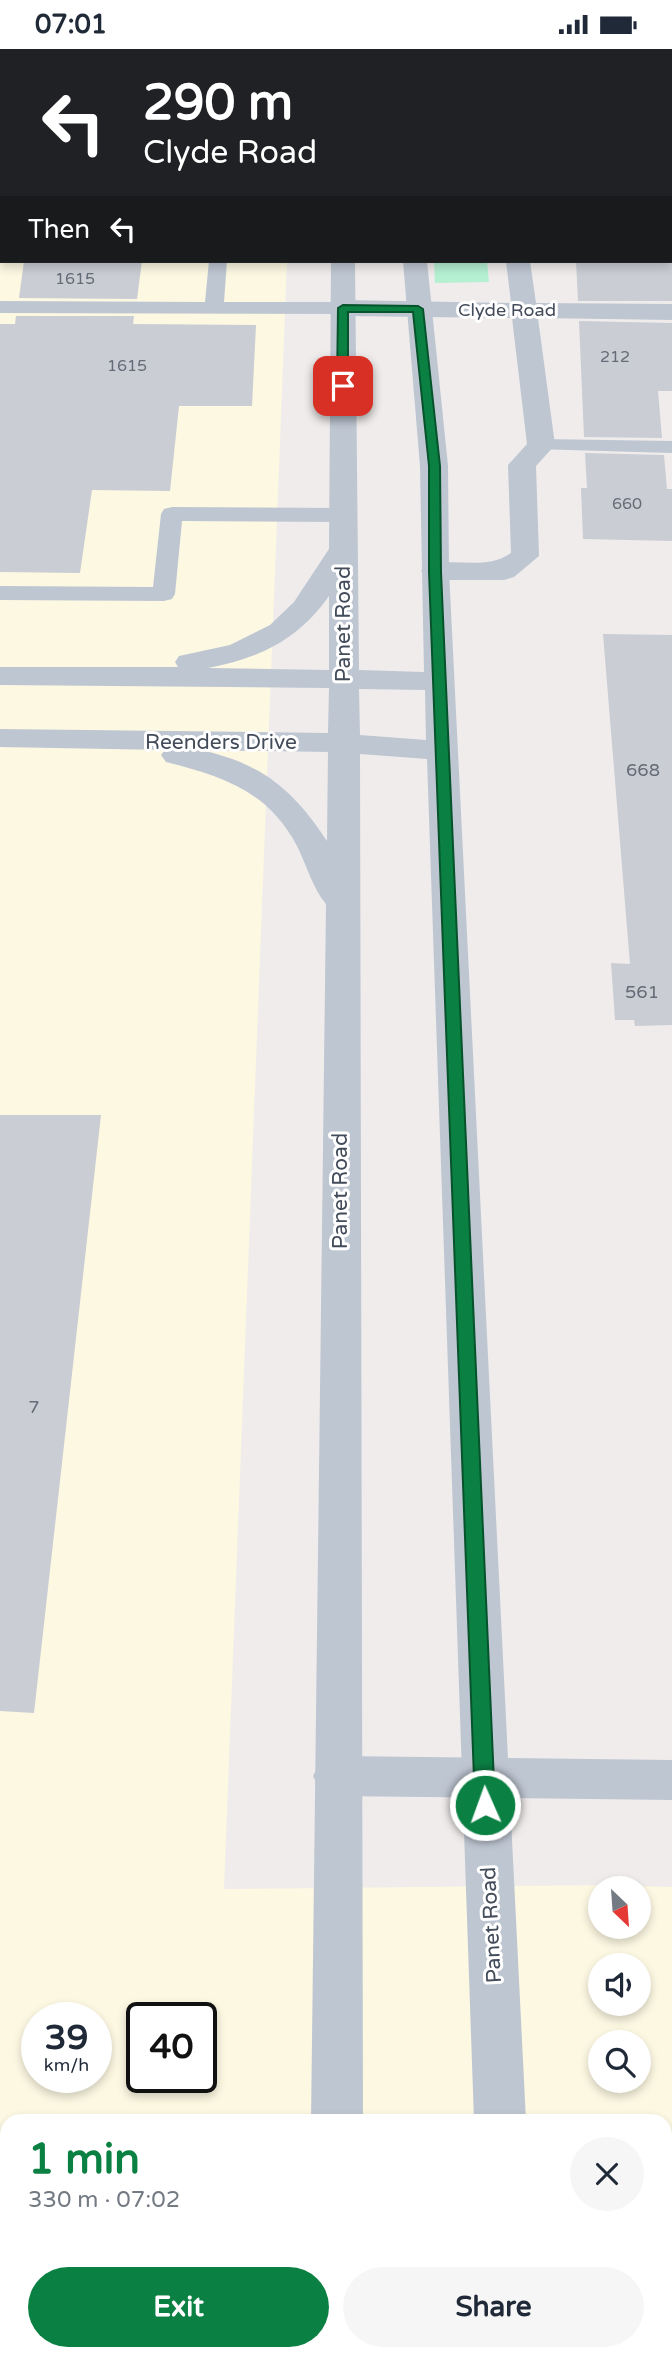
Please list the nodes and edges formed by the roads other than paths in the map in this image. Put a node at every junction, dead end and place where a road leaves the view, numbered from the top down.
1 (218, 263) edge
2 (343, 263) edge
3 (415, 263) edge
4 (518, 263) edge
5 (0, 307) edge
6 (214, 307) junction
7 (343, 308) junction
8 (418, 309) junction
9 (524, 310) junction
10 (672, 312) edge
11 (541, 445) junction
12 (672, 447) edge
13 (343, 515) junction
14 (343, 550) junction
15 (435, 572) junction
16 (0, 593) edge
17 (105, 675) junction
18 (0, 676) edge
19 (55, 677) junction
20 (342, 678) junction
21 (0, 681) edge
22 (439, 681) junction
23 (0, 738) edge
24 (85, 741) junction
25 (344, 743) junction
26 (442, 751) junction
27 (341, 907) junction
28 (337, 1776) junction
29 (484, 1779) junction
30 (672, 1780) edge
31 (337, 2114) edge
32 (500, 2114) edge

1 - 6 lane
2 - 7 street, Panet Road
3 - 8 street, Panet Road
4 - 9 street
5 - 6 lane
6 - 7 lane
7 - 8 street, Clyde Road
7 - 13 street, Panet Road
8 - 9 street, Clyde Road
8 - 15 street, Panet Road
9 - 10 street, Clyde Road
9 - 11 street
11 - 12 lane
11 - 15 street
13 - 14 street, Panet Road
13 - 16 lane
14 - 17 street
14 - 20 street, Panet Road
15 - 22 street, Panet Road
17 - 19 street
17 - 20 street
18 - 19 street
19 - 21 street
20 - 22 street
20 - 25 street, Panet Road
22 - 26 street, Panet Road
23 - 24 street, Reenders Drive
24 - 25 street, Reenders Drive
24 - 27 street
25 - 26 street, Reenders Drive
25 - 27 street, Panet Road
26 - 29 street, Panet Road
27 - 28 street, Panet Road
28 - 29 street
28 - 31 street, Panet Road
29 - 30 street
29 - 32 street, Panet Road

